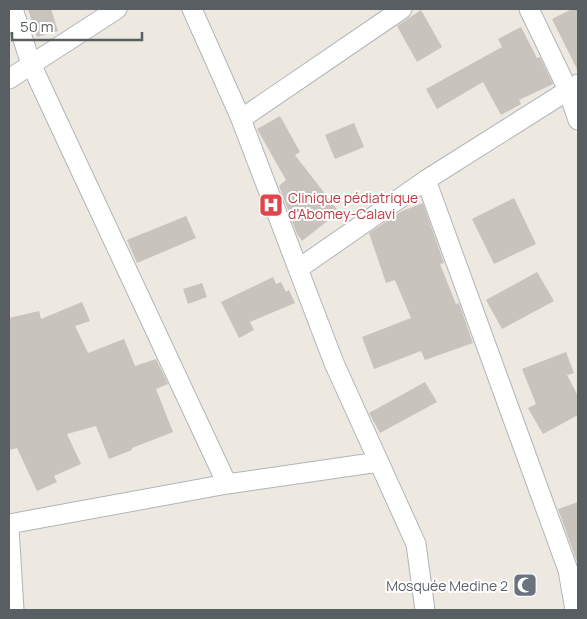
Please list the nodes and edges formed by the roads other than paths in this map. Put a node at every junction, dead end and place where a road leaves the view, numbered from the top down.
1 (13, 9) edge
2 (118, 9) edge
3 (192, 9) edge
4 (402, 9) edge
5 (529, 9) edge
6 (31, 64) junction
7 (9, 79) edge
8 (573, 87) edge
9 (241, 119) junction
10 (578, 120) edge
11 (426, 180) junction
12 (298, 269) junction
13 (379, 462) junction
14 (227, 484) junction
15 (9, 524) edge
16 (9, 528) edge
17 (573, 569) edge
18 (14, 610) edge
19 (425, 610) edge
20 (575, 610) edge

1 - 6 street
2 - 6 street
3 - 9 street
4 - 9 street
5 - 8 street
6 - 7 street
6 - 14 street
8 - 10 street
8 - 11 street
9 - 12 street
11 - 12 street
11 - 17 street
12 - 13 street
13 - 14 street
13 - 19 street
14 - 15 street
16 - 18 street
17 - 20 street

